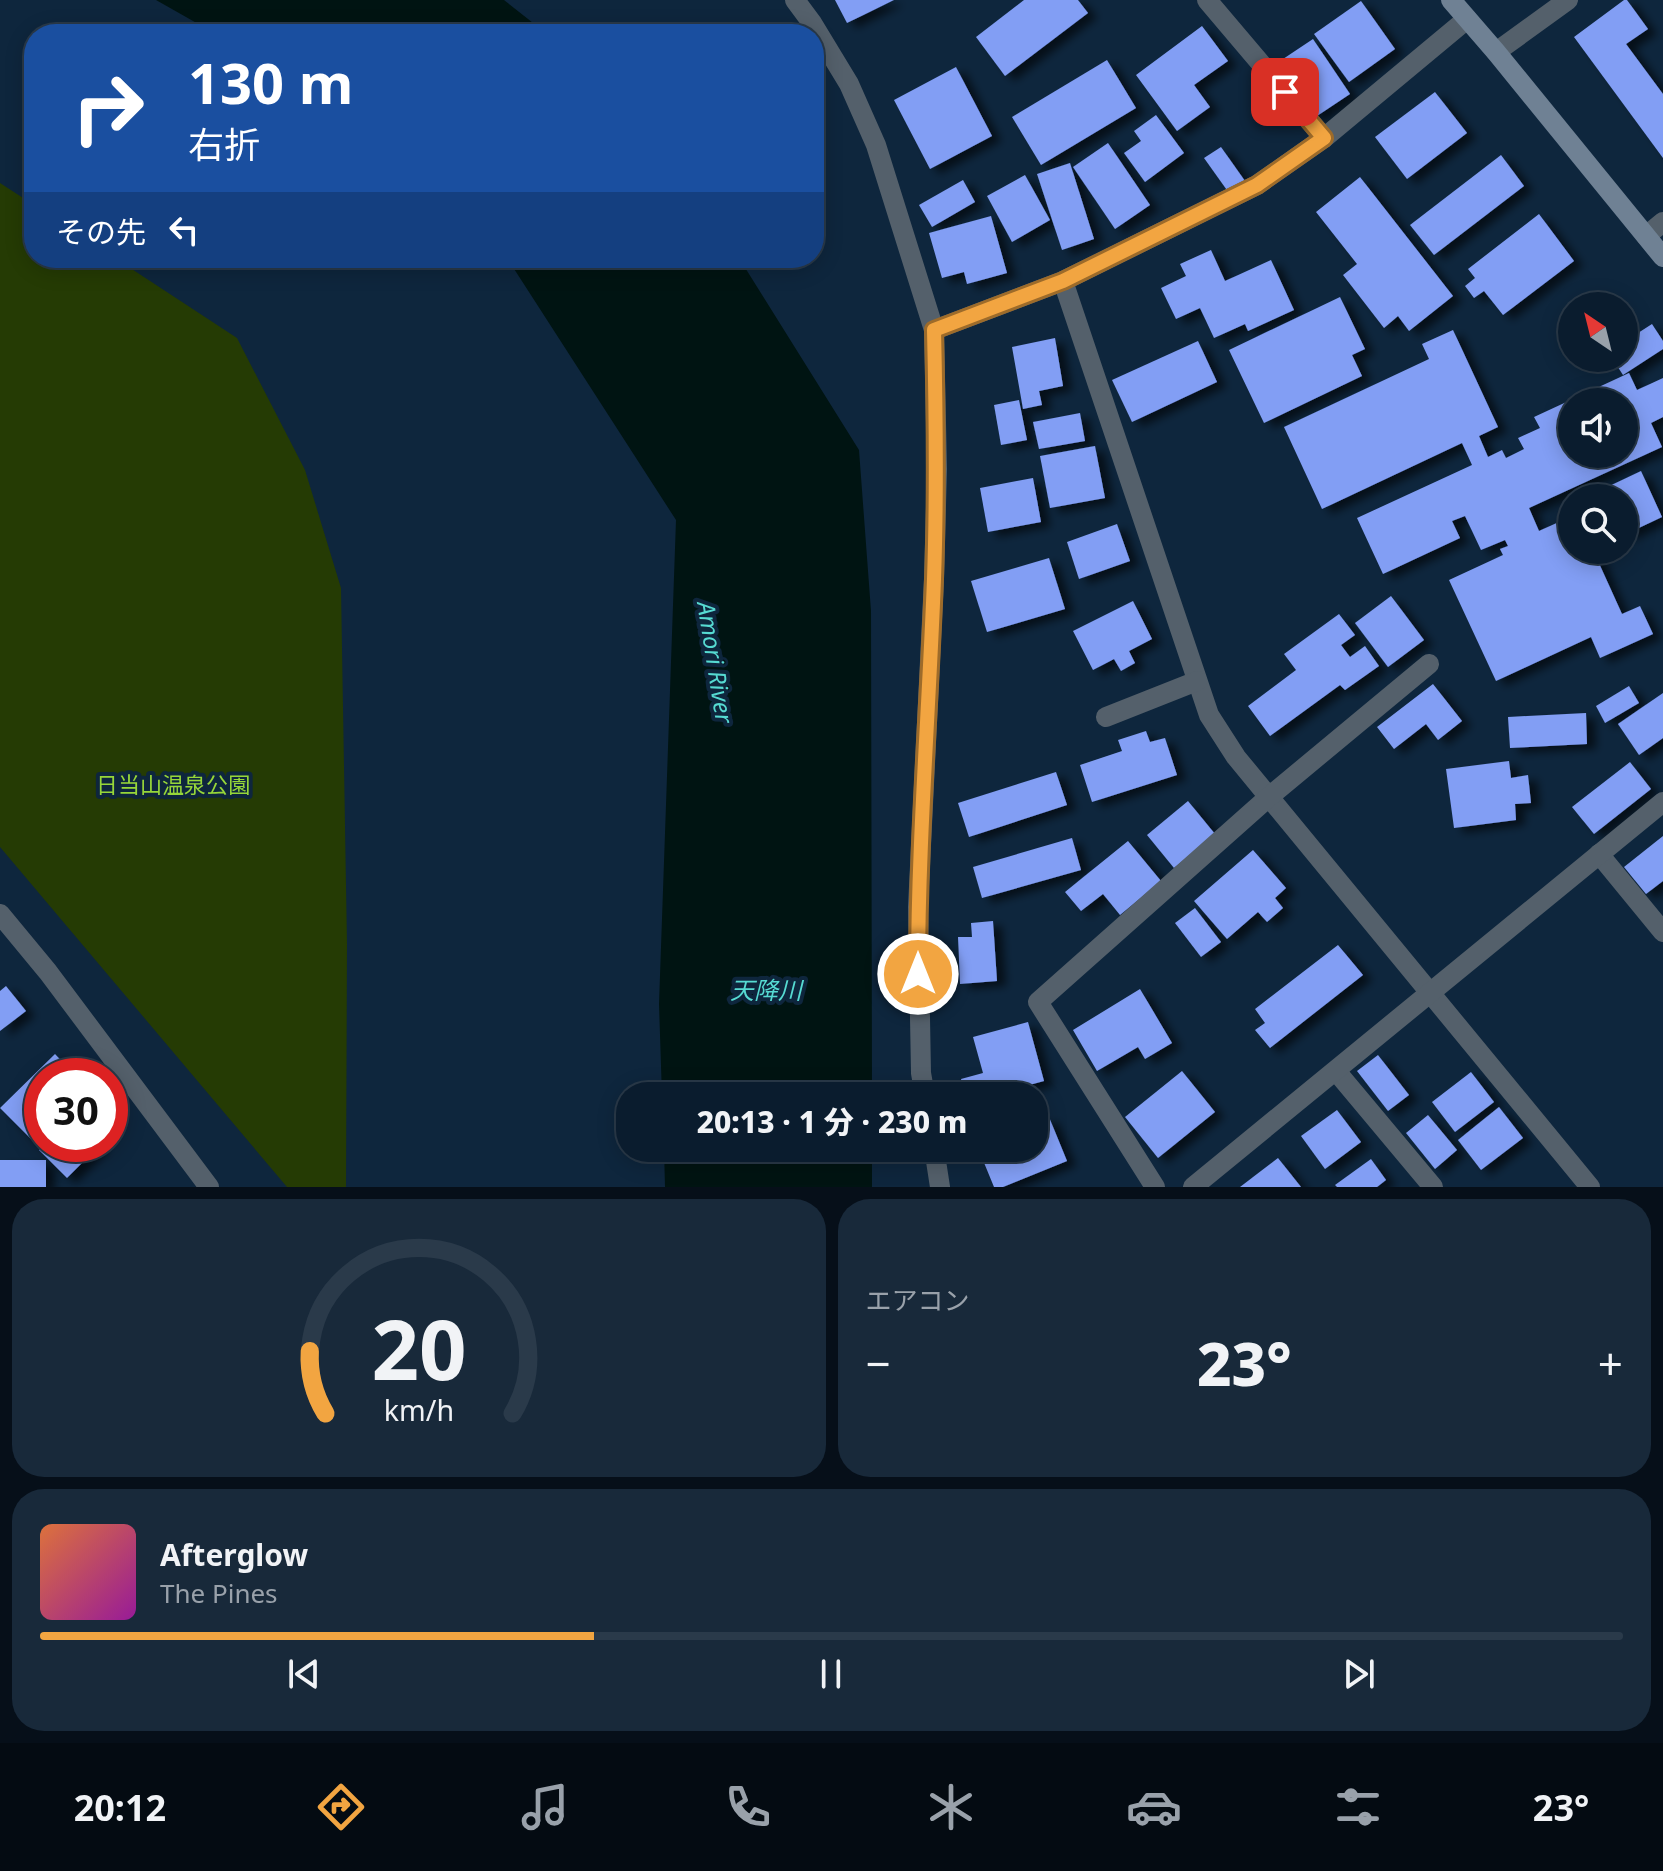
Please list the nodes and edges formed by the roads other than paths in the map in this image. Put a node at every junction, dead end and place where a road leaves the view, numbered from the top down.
1 (795, 0) edge
2 (1207, 0) edge
3 (1451, 0) edge
4 (1568, 0) edge
5 (1467, 19) junction
6 (813, 24) edge
7 (824, 43) edge
8 (1496, 52) junction
9 (1324, 138) junction
10 (1663, 222) edge
11 (1646, 236) junction
12 (1663, 257) edge
13 (1063, 281) junction
14 (934, 330) junction
15 (1429, 664) dead end
16 (1197, 681) junction
17 (1106, 717) dead end
18 (1270, 796) junction
19 (1663, 802) edge
20 (1599, 854) junction
21 (0, 914) edge
22 (1663, 932) edge
23 (1429, 992) junction
24 (1336, 1071) junction
25 (923, 1082) edge
26 (936, 1162) edge
27 (197, 1183) edge
28 (940, 1187) edge
29 (1155, 1187) edge
30 (1193, 1187) edge
31 (1433, 1187) edge
32 (1590, 1187) edge

1 - 6 street
2 - 9 street
3 - 5 street
4 - 8 street
5 - 8 street
5 - 9 street
7 - 14 street
8 - 11 street
9 - 13 street
10 - 11 street
11 - 12 street
13 - 14 street
13 - 16 street
14 - 25 street
15 - 18 street
16 - 17 street
16 - 18 street
18 - 23 street
18 - 29 street
19 - 20 street
20 - 22 street
20 - 23 street
21 - 27 street
23 - 24 street
23 - 32 street
24 - 30 street
24 - 31 street
26 - 28 street

